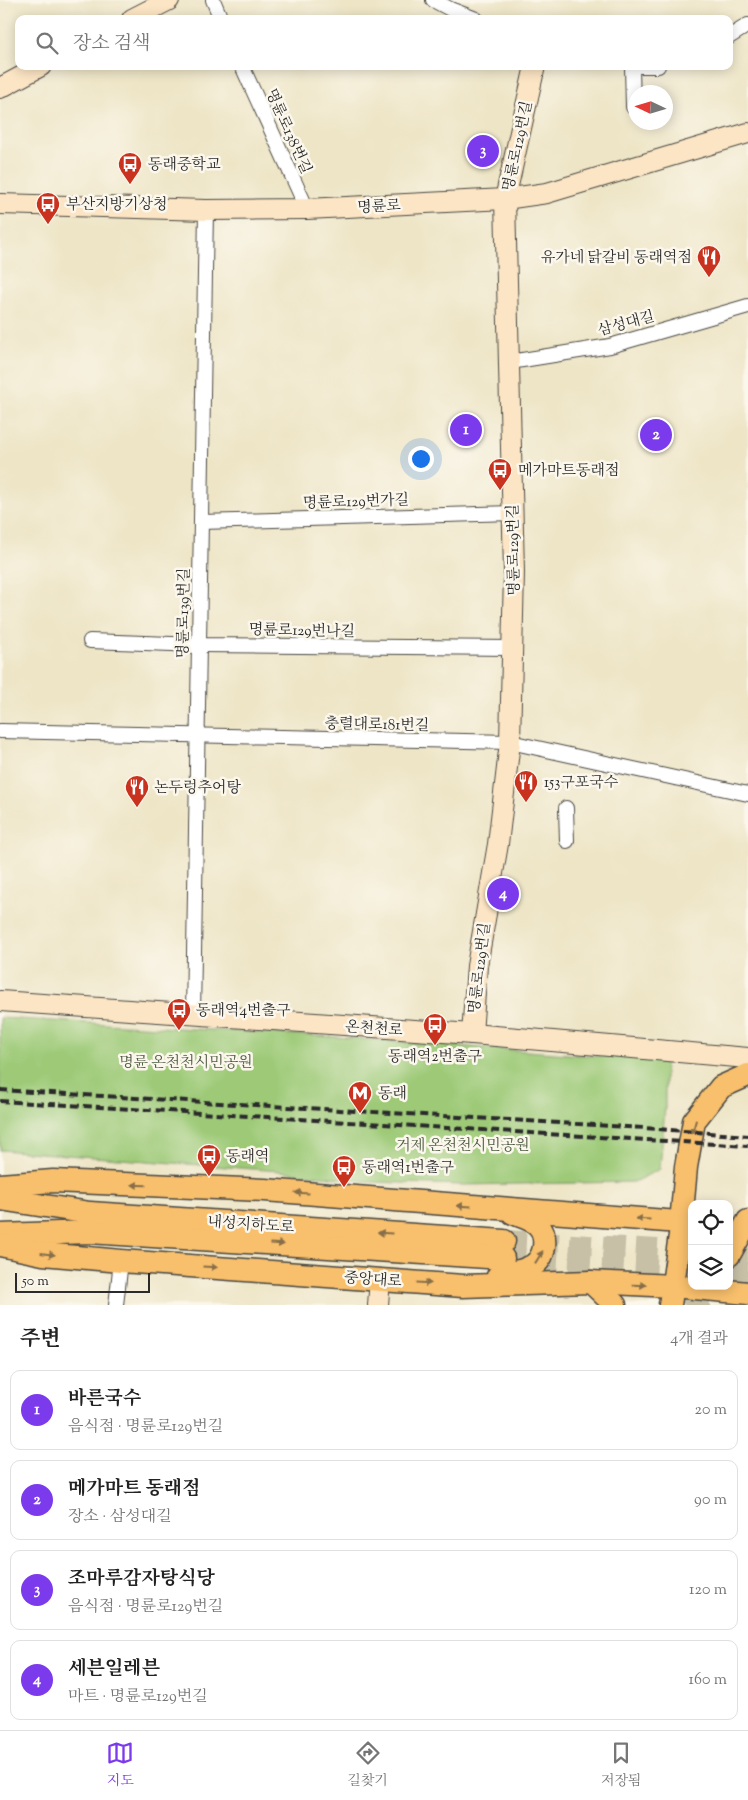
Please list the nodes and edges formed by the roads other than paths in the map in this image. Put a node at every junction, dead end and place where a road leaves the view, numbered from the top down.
1 (169, 0) edge
2 (212, 0) edge
3 (433, 0) edge
4 (140, 15) edge
5 (219, 15) edge
6 (466, 15) edge
7 (748, 25) edge
8 (733, 34) edge
9 (34, 70) edge
10 (244, 70) edge
11 (534, 70) edge
12 (632, 70) edge
13 (632, 85) edge
14 (0, 88) edge
15 (748, 133) edge
16 (506, 200) junction
17 (0, 204) edge
18 (307, 209) junction
19 (206, 210) junction
20 (748, 306) edge
21 (510, 362) junction
22 (513, 512) junction
23 (201, 522) junction
24 (90, 641) dead end
25 (199, 645) junction
26 (513, 648) junction
27 (0, 731) edge
28 (198, 735) junction
29 (510, 742) junction
30 (748, 794) edge
31 (566, 808) dead end
32 (567, 841) dead end
33 (0, 1001) edge
34 (193, 1016) junction
35 (472, 1034) junction
36 (748, 1058) edge
37 (748, 1075) edge
38 (0, 1185) edge
39 (0, 1199) edge
40 (499, 1208) junction
41 (686, 1222) edge
42 (90, 1223) junction
43 (742, 1225) edge
44 (0, 1234) edge
45 (0, 1245) edge
46 (733, 1246) edge
47 (503, 1250) tunnel mouth
48 (121, 1261) junction
49 (380, 1279) junction
50 (591, 1282) junction
51 (463, 1286) junction
52 (748, 1293) edge
53 (708, 1294) edge
54 (671, 1296) edge
55 (116, 1305) edge
56 (378, 1305) edge
57 (615, 1305) edge

1 - 4 street
2 - 5 street
3 - 6 street
7 - 8 street
9 - 14 street
10 - 18 street, 명륜로138번길
11 - 16 street, 명륜로129번길
12 - 13 street
15 - 16 street, 명륜로
16 - 18 street, 명륜로
16 - 21 street, 명륜로129번길
17 - 19 street, 명륜로
18 - 19 street, 명륜로
19 - 23 street, 명륜로139번길
20 - 21 street, 삼성대길
21 - 22 street, 명륜로129번길
22 - 23 street, 명륜로129번가길
22 - 26 street, 명륜로129번길
23 - 25 street, 명륜로139번길
24 - 25 street, 명륜로129번나길
25 - 26 street, 명륜로129번나길
25 - 28 street, 명륜로139번길
26 - 29 street, 명륜로129번길
27 - 28 street, 충렬대로181번길
28 - 29 street, 충렬대로181번길
28 - 34 street, 명륜로139번길
29 - 30 street, 충렬대로181번길
29 - 35 street, 명륜로129번길
31 - 32 street
33 - 34 street, 온천천로
34 - 35 street, 온천천로
35 - 36 street, 온천천로
37 -> 41 main road
40 -> 38 main road
39 - 42 main road, 내성지하도로
41 -> 40 main road
51 -> 40 main road
41 - 54 main road
42 - 44 main road, 내성지하도로
42 - 47 main road, 내성지하도로
43 - 46 main road
45 -> 48 main road, 중앙대로
48 -> 49 main road, 중앙대로
48 - 55 street
49 -> 51 main road, 중앙대로
49 - 56 street
50 - 51 main road, 중앙대로
50 -> 54 main road, 중앙대로
50 - 57 main road
52 - 53 main road, 중앙대로
53 - 54 main road, 중앙대로

